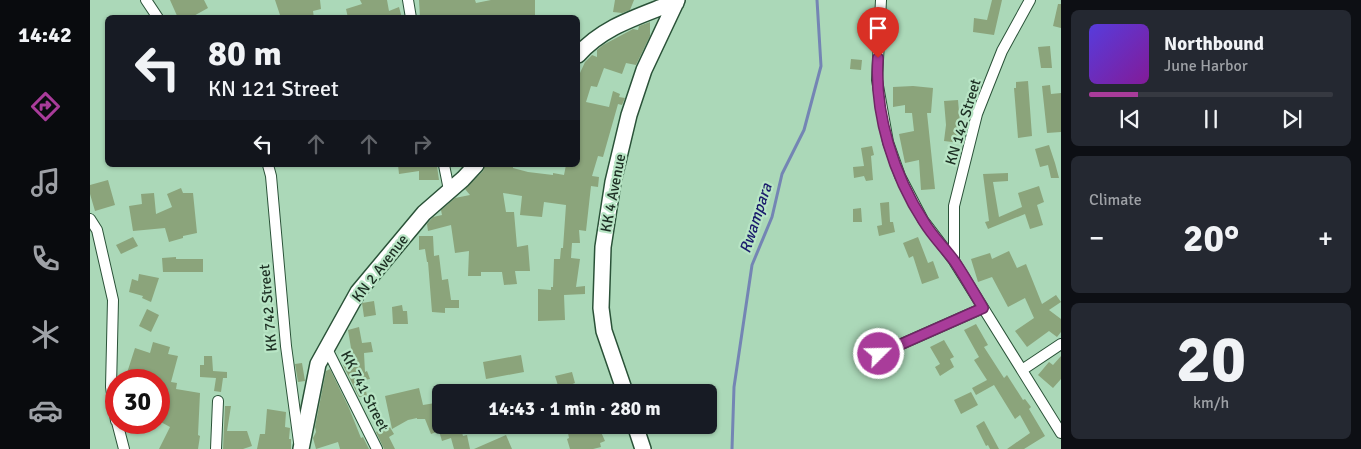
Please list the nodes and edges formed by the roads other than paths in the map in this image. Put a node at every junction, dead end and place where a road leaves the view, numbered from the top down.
1 (146, 0) edge
2 (408, 0) edge
3 (881, 0) edge
4 (1030, 0) edge
5 (670, 2) edge
6 (156, 15) edge
7 (410, 15) edge
8 (580, 53) edge
9 (269, 167) edge
10 (444, 167) edge
11 (474, 167) edge
12 (449, 190) junction
13 (90, 218) edge
14 (954, 261) junction
15 (983, 308) junction
16 (1061, 344) edge
17 (326, 347) junction
18 (879, 354) dead end
19 (111, 369) edge
20 (1022, 370) junction
21 (622, 384) edge
22 (218, 401) dead end
23 (1061, 433) edge
24 (120, 434) edge
25 (638, 434) edge
26 (124, 449) edge
27 (216, 449) edge
28 (301, 449) edge
29 (377, 449) edge
30 (643, 449) edge

1 - 6 street
2 - 7 street
3 - 14 street
4 - 14 street, KN 142 Street
5 - 8 street
5 - 21 street, KK 4 Avenue
9 - 28 street, KK 742 Street
10 - 12 street
11 - 12 street, KN 2 Avenue
12 - 17 street, KN 2 Avenue
13 - 19 street
14 - 15 street
15 - 18 street
15 - 20 street
16 - 20 street
17 - 28 street, KN 2 Avenue
17 - 29 street, KK 741 Street
20 - 23 street
22 - 27 street
24 - 26 street
25 - 30 street

